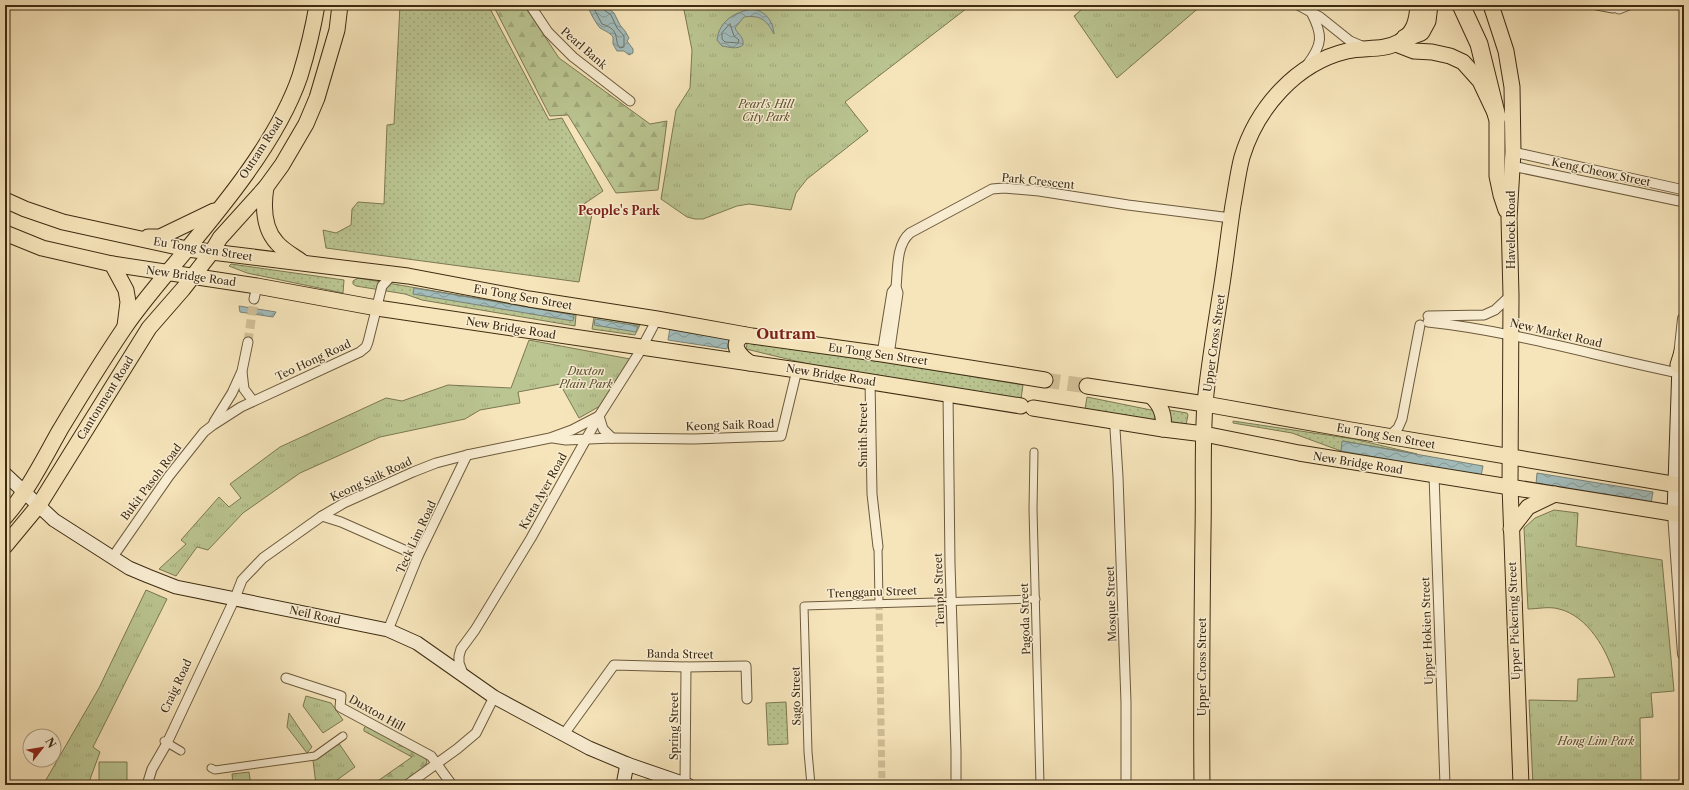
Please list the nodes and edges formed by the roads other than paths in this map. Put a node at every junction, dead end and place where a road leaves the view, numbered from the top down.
1 (340, 5) edge
2 (530, 5) edge
3 (1298, 5) edge
4 (1418, 5) edge
5 (1430, 5) edge
6 (1461, 5) edge
7 (1491, 5) edge
8 (1597, 5) edge
9 (1629, 5) edge
10 (1611, 6) edge
11 (315, 7) edge
12 (1310, 11) junction
13 (1401, 41) junction
14 (1365, 48) junction
15 (1304, 70) junction
16 (630, 101) dead end
17 (1497, 117) junction
18 (1512, 159) junction
19 (1554, 161) junction
20 (1577, 166) junction
21 (1609, 173) junction
22 (1552, 174) junction
23 (1575, 179) junction
24 (1607, 186) junction
25 (1666, 186) junction
26 (266, 187) junction
27 (1684, 190) edge
28 (1664, 198) junction
29 (5, 200) edge
30 (1684, 202) edge
31 (220, 207) junction
32 (1231, 218) junction
33 (1508, 218) junction
34 (5, 233) edge
35 (130, 236) junction
36 (187, 249) junction
37 (211, 252) junction
38 (302, 263) junction
39 (112, 264) junction
40 (167, 272) junction
41 (393, 274) junction
42 (193, 276) junction
43 (1511, 295) junction
44 (377, 308) junction
45 (657, 319) junction
46 (1684, 319) edge
47 (1425, 321) junction
48 (126, 326) junction
49 (1511, 334) junction
50 (744, 335) junction
51 (247, 345) tunnel mouth
52 (642, 347) junction
53 (1684, 349) edge
54 (885, 355) junction
55 (750, 363) junction
56 (1679, 369) junction
57 (797, 370) junction
58 (242, 371) junction
59 (1045, 380) tunnel mouth
60 (870, 381) junction
61 (891, 384) junction
62 (1087, 386) tunnel mouth
63 (232, 393) junction
64 (948, 394) junction
65 (1151, 396) junction
66 (253, 402) junction
67 (1205, 404) junction
68 (241, 406) junction
69 (599, 416) junction
70 (1116, 422) junction
71 (213, 425) junction
72 (1163, 429) junction
73 (1204, 434) junction
74 (1388, 436) junction
75 (550, 438) junction
76 (612, 438) junction
77 (586, 440) junction
78 (873, 441) junction
79 (1034, 452) dead end
80 (467, 455) junction
81 (1510, 457) junction
82 (5, 474) edge
83 (1434, 476) junction
84 (1510, 486) junction
85 (1680, 486) edge
86 (25, 494) junction
87 (1555, 494) junction
88 (38, 505) junction
89 (1679, 514) edge
90 (322, 516) junction
91 (5, 517) edge
92 (1511, 528) junction
93 (5, 546) edge
94 (878, 547) joint
95 (418, 556) junction
96 (112, 558) junction
97 (234, 597) junction
98 (1036, 599) junction
99 (952, 601) junction
100 (879, 603) junction
101 (804, 606) joint
102 (388, 630) junction
103 (1684, 654) edge
104 (686, 667) junction
105 (464, 676) junction
106 (286, 678) dead end
107 (494, 697) junction
108 (747, 699) dead end
109 (564, 734) junction
110 (343, 736) dead end
111 (166, 742) junction
112 (181, 751) dead end
113 (438, 764) junction
114 (627, 764) junction
115 (211, 768) dead end
116 (621, 784) edge
117 (144, 785) edge
118 (147, 785) edge
119 (407, 785) edge
120 (452, 785) edge
121 (687, 785) edge
122 (812, 785) edge
123 (956, 785) edge
124 (1040, 785) edge
125 (1126, 785) edge
126 (1202, 785) edge
127 (1446, 785) edge
128 (1521, 785) edge

1 - 26 main road
2 - 16 street, Pearl Bank
3 - 12 street
4 - 13 main road
5 - 13 highway
6 - 17 highway
7 - 18 main road, Havelock Road
8 - 10 street
9 - 10 street
11 - 31 main road, Outram Road
12 - 14 street
12 - 15 street
13 - 14 main road, Upper Cross Street
13 - 17 main road
14 - 15 main road, Upper Cross Street
15 - 32 main road, Upper Cross Street
17 - 33 main road
18 - 19 street, Keng Cheow Street
18 - 22 street, Keng Cheow Street
18 - 33 main road, Havelock Road
19 - 20 street, Keng Cheow Street
19 - 22 street
20 - 21 street, Keng Cheow Street
20 - 23 street
21 - 24 street
21 - 25 street, Keng Cheow Street
22 - 23 street, Keng Cheow Street
23 - 24 street, Keng Cheow Street
24 - 28 street, Keng Cheow Street
25 - 27 street, Keng Cheow Street
25 - 28 street
26 - 37 main road
26 - 38 main road
28 - 30 street, Keng Cheow Street
29 - 35 main road, Eu Tong Sen Street
31 - 35 main road
31 - 36 main road, Outram Road
32 - 54 street, Park Crescent
32 - 67 main road, Upper Cross Street
33 - 43 main road, Havelock Road
34 - 39 main road, New Bridge Road
35 - 36 main road, Eu Tong Sen Street
36 - 37 main road, Eu Tong Sen Street
36 - 40 main road, Outram Road
37 - 38 main road, Eu Tong Sen Street
37 - 42 main road, Cantonment Road
38 - 41 main road, Eu Tong Sen Street
39 - 40 main road, New Bridge Road
39 - 48 main road
40 - 42 main road, New Bridge Road
40 - 48 main road, Cantonment Road
41 - 44 street, Teo Hong Road
41 - 45 main road, Eu Tong Sen Street
42 - 44 main road, New Bridge Road
42 - 88 main road, Cantonment Road
43 - 47 street, New Market Road
43 - 49 main road, Havelock Road
44 - 52 main road, New Bridge Road
44 - 66 street, Teo Hong Road
45 - 50 main road, Eu Tong Sen Street
45 - 52 street, Kreta Ayer Road
46 - 56 street
47 - 49 street, New Market Road
47 - 74 street
48 - 86 main road, Cantonment Road
49 - 56 street, New Market Road
49 - 81 main road, Havelock Road
50 - 54 main road, Eu Tong Sen Street
50 - 55 main road
51 - 58 street, Bukit Pasoh Road
52 - 55 main road, New Bridge Road
52 - 69 street, Kreta Ayer Road
53 - 56 highway
54 - 59 main road, Eu Tong Sen Street
55 - 57 main road, New Bridge Road
56 - 85 main road
57 - 60 main road, New Bridge Road
57 - 76 street, Keong Saik Road
58 - 63 street, Bukit Pasoh Road
58 - 66 street, Bukit Pasoh Road
60 - 61 main road, New Bridge Road
60 - 78 street, Smith Street
61 - 64 main road, New Bridge Road
61 - 78 street, Smith Street
62 - 65 main road, Eu Tong Sen Street
63 - 68 street
63 - 71 street, Bukit Pasoh Road
64 - 70 main road, New Bridge Road
64 - 99 street, Temple Street
65 - 67 main road, Eu Tong Sen Street
65 - 72 main road
66 - 68 street, Teo Hong Road
67 - 73 main road, Upper Cross Street
67 - 74 main road, Eu Tong Sen Street
68 - 71 street, Bukit Pasoh Road
69 - 75 street, Keong Saik Road
69 - 76 street
69 - 77 street, Kreta Ayer Road
70 - 72 main road, New Bridge Road
70 - 125 street, Mosque Street
71 - 96 street, Bukit Pasoh Road
72 - 73 main road, New Bridge Road
73 - 83 main road, New Bridge Road
73 - 126 main road, Upper Cross Street
74 - 81 main road, Eu Tong Sen Street
75 - 77 street, Keong Saik Road
75 - 80 street, Keong Saik Road
76 - 77 street, Keong Saik Road
77 - 105 street, Kreta Ayer Road
78 - 94 street, Smith Street
79 - 98 street, Pagoda Street
80 - 90 street, Keong Saik Road
80 - 95 street, Teck Lim Road
81 - 84 main road, Upper Pickering Street
81 - 85 main road, Eu Tong Sen Street
82 - 86 main road, Neil Road
83 - 84 main road, New Bridge Road
83 - 127 street, Upper Hokien Street
84 - 87 main road, New Bridge Road
84 - 92 main road, Upper Pickering Street
85 - 89 main road
86 - 88 main road, Neil Road
86 - 91 main road, Cantonment Road
87 - 89 main road, New Bridge Road
87 - 92 main road
88 - 93 main road, Cantonment Road
88 - 96 main road, Neil Road
89 - 103 street
90 - 95 street
90 - 97 street, Keong Saik Road
92 - 128 main road, Upper Pickering Street
94 - 100 street, Smith Street
95 - 102 street, Teck Lim Road
96 - 97 main road, Neil Road
97 - 102 main road, Neil Road
97 - 111 street, Craig Road
98 - 99 street, Trengganu Street
98 - 124 street, Pagoda Street
99 - 100 street, Trengganu Street
99 - 123 street, Temple Street
100 - 101 street, Trengganu Street
101 - 122 street, Sago Street
102 - 105 main road, Neil Road
104 - 108 street, Banda Street
104 - 109 street, Banda Street
104 - 121 street, Spring Street
105 - 107 main road, Neil Road
106 - 113 street, Duxton Hill
107 - 109 main road, Neil Road
107 - 113 street
109 - 114 main road, Neil Road
110 - 115 street
111 - 112 street
111 - 117 street, Craig Road
111 - 118 street, Craig Road
113 - 119 street
113 - 120 street, Duxton Hill
114 - 116 main road
114 - 121 main road, Neil Road

